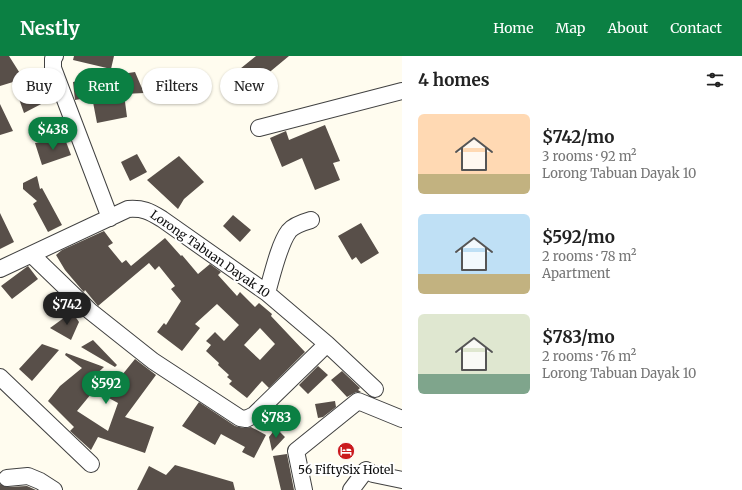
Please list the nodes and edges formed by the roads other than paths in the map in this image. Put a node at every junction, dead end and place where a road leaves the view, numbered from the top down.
1 (55, 56) edge
2 (402, 92) edge
3 (259, 128) dead end
4 (110, 218) junction
5 (311, 220) dead end
6 (32, 254) junction
7 (0, 269) edge
8 (267, 293) junction
9 (327, 344) junction
10 (0, 377) edge
11 (375, 389) dead end
12 (402, 419) edge
13 (90, 464) dead end
14 (7, 478) dead end
15 (402, 480) edge
16 (54, 490) edge
17 (304, 490) edge
18 (351, 490) edge

1 - 4 street
2 - 3 street
4 - 6 street, Lorong Tabuan Dayak 10
4 - 8 street, Lorong Tabuan Dayak 10
5 - 8 street
6 - 7 street, Lorong Tabuan Dayak 10
6 - 9 street
8 - 9 street, Lorong Tabuan Dayak 10
9 - 11 street, Lorong Tabuan Dayak 10
10 - 13 street
12 - 17 street
14 - 16 street
15 - 18 street

